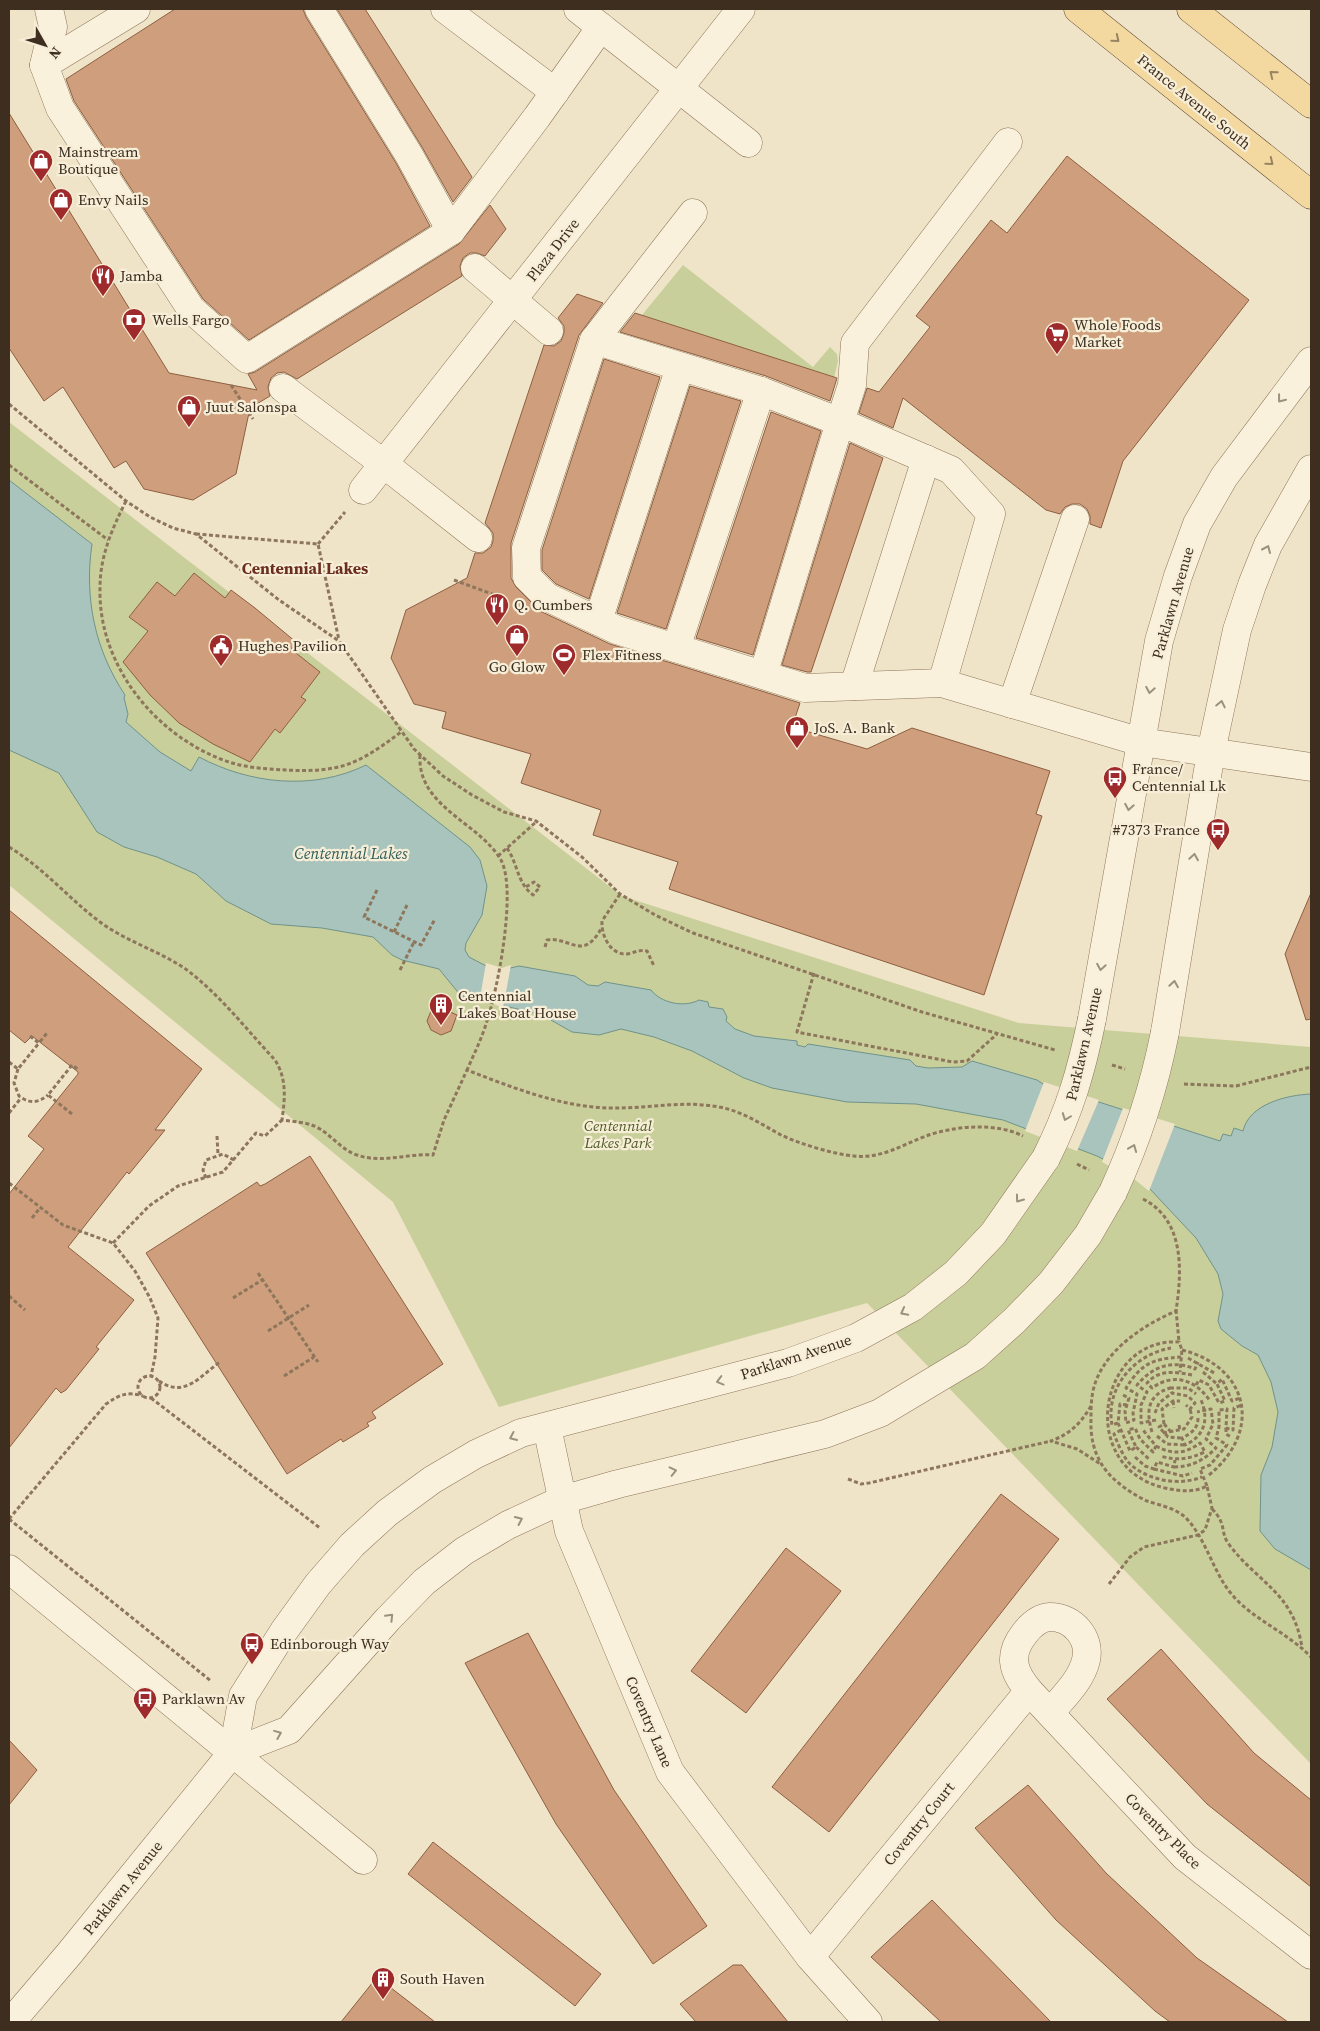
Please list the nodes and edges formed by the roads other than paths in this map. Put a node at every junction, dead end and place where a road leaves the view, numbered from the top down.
1 (49, 9) edge
2 (136, 9) edge
3 (319, 9) edge
4 (445, 9) edge
5 (578, 9) edge
6 (741, 9) edge
7 (1078, 9) edge
8 (1191, 9) edge
9 (601, 27) junction
10 (44, 65) junction
11 (680, 87) junction
12 (555, 92) junction
13 (1311, 104) edge
14 (1008, 142) dead end
15 (748, 143) dead end
16 (1311, 195) edge
17 (693, 214) dead end
18 (451, 231) junction
19 (475, 268) dead end
20 (513, 300) junction
21 (549, 331) dead end
22 (594, 340) junction
23 (1311, 361) edge
24 (680, 367) junction
25 (283, 388) dead end
26 (761, 391) junction
27 (840, 422) junction
28 (926, 459) junction
29 (384, 464) junction
30 (1311, 469) edge
31 (364, 490) road end
32 (1075, 519) dead end
33 (478, 538) dead end
34 (598, 621) junction
35 (676, 648) junction
36 (763, 675) junction
37 (942, 683) junction
38 (854, 686) junction
39 (1012, 704) junction
40 (1140, 742) junction
41 (1211, 752) junction
42 (1311, 767) edge
43 (547, 1427) junction
44 (562, 1500) junction
45 (9, 1569) edge
46 (1029, 1691) junction
47 (1050, 1713) junction
48 (233, 1752) junction
49 (363, 1860) dead end
50 (1311, 1955) edge
51 (810, 1957) junction
52 (11, 2022) edge
53 (868, 2022) edge

1 - 10 street
2 - 10 street
3 - 18 street
4 - 12 street
5 - 9 street
6 - 11 street, Plaza Drive
7 -> 16 main road, France Avenue South
13 -> 8 main road
9 - 11 street
9 - 12 street
10 - 18 street
11 - 15 street
11 - 20 street, Plaza Drive
12 - 18 street
14 - 27 street
17 - 22 street
19 - 20 street
20 - 21 street
20 - 29 street, Plaza Drive
22 - 24 street
22 - 34 street
23 -> 40 street, Parklawn Avenue
24 - 26 street
24 - 34 street
25 - 29 street
26 - 27 street
26 - 35 street
27 - 28 street
27 - 36 street
28 - 37 street
28 - 38 street
29 - 31 street, Plaza Drive
29 - 33 street
41 -> 30 street, Parklawn Avenue
32 - 39 street
34 - 35 street
35 - 36 street
36 - 38 street
37 - 38 street
37 - 39 street
39 - 40 street
40 - 41 street
40 -> 43 street, Parklawn Avenue, bridge
41 - 42 street
44 -> 41 street, Parklawn Avenue, bridge
43 - 44 street, Coventry Lane
43 -> 48 street, Parklawn Avenue
48 -> 44 street, Parklawn Avenue
44 - 51 street, Coventry Lane
45 - 48 street
46 - 47 street, Coventry Place
46 - 47 street
46 - 51 street, Coventry Court
47 - 50 street, Coventry Place
48 - 49 street
48 - 52 street, Parklawn Avenue
51 - 53 street, Coventry Lane

